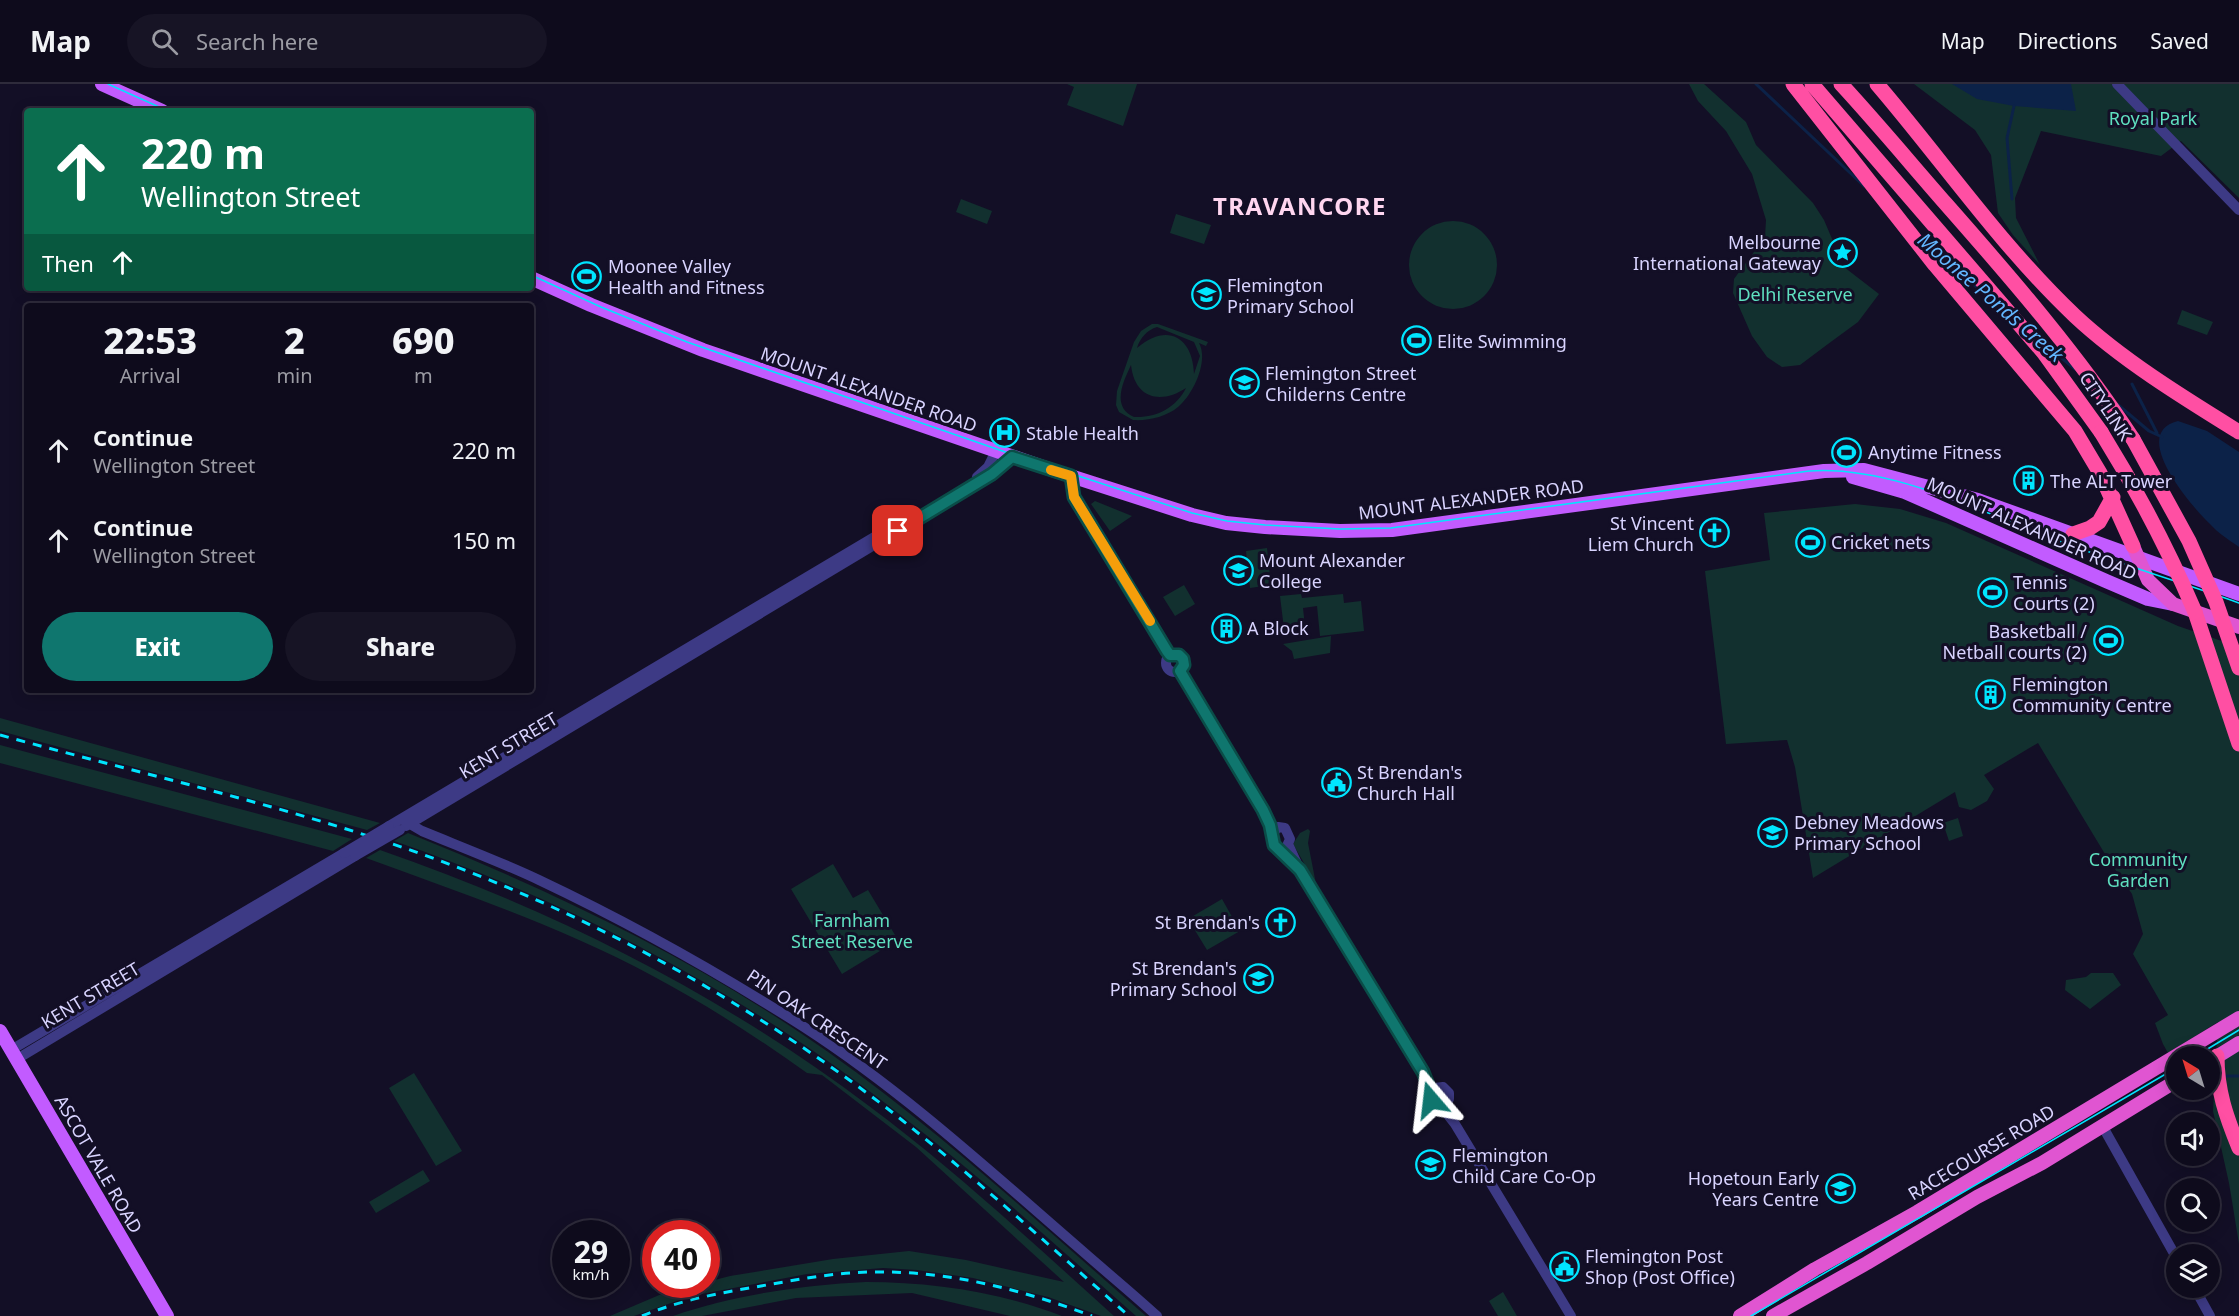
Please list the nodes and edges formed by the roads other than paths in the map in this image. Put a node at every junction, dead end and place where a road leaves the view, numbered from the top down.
1 (102, 84) edge
2 (1793, 84) edge
3 (1812, 84) edge
4 (1841, 84) edge
5 (1877, 84) edge
6 (2117, 84) edge
7 (155, 108) edge
8 (2239, 210) edge
9 (534, 279) edge
10 (2239, 432) edge
11 (996, 451) junction
12 (1012, 457) junction
13 (1809, 474) junction
14 (1071, 476) junction
15 (2113, 497) junction
16 (1978, 500) junction
17 (1968, 519) junction
18 (2073, 534) junction
19 (2135, 551) junction
20 (2239, 585) edge
21 (2221, 587) junction
22 (2239, 594) edge
23 (2173, 604) junction
24 (2239, 627) edge
25 (2239, 668) edge
26 (2239, 744) edge
27 (1263, 810) junction
28 (410, 824) junction
29 (1280, 826) junction
30 (394, 828) junction
31 (1272, 836) junction
32 (1284, 847) junction
33 (2233, 1022) edge
34 (0, 1031) edge
35 (2239, 1043) edge
36 (2219, 1046) edge
37 (14, 1054) junction
38 (2220, 1055) edge
39 (2166, 1087) edge
40 (1435, 1089) junction
41 (2220, 1099) edge
42 (1444, 1103) junction
43 (2094, 1104) junction
44 (2103, 1127) junction
45 (2239, 1148) edge
46 (1941, 1197) junction
47 (1950, 1212) junction
48 (2169, 1244) edge
49 (2200, 1298) edge
50 (167, 1316) edge
51 (1157, 1316) edge
52 (1571, 1316) edge
53 (1740, 1316) edge
54 (1773, 1316) edge
55 (2210, 1316) edge

1 - 7 main road
2 - 15 highway
3 - 26 highway, CITYLINK, bridge
4 - 25 highway, CITYLINK, bridge
5 - 10 highway
6 - 8 street
9 - 11 main road, MOUNT ALEXANDER ROAD
11 - 12 main road, MOUNT ALEXANDER ROAD
11 - 30 street, KENT STREET
12 - 14 main road, MOUNT ALEXANDER ROAD
12 - 28 street, KENT STREET
13 - 14 main road, MOUNT ALEXANDER ROAD
13 - 16 main road, MOUNT ALEXANDER ROAD
13 - 17 main road, MOUNT ALEXANDER ROAD
14 - 27 street
15 - 18 highway
15 - 19 highway
16 - 17 main road
16 - 18 main road, MOUNT ALEXANDER ROAD
17 - 23 main road, MOUNT ALEXANDER ROAD
18 - 19 main road, MOUNT ALEXANDER ROAD
19 - 21 main road, MOUNT ALEXANDER ROAD
19 - 23 highway
20 - 21 main road
21 - 22 main road, MOUNT ALEXANDER ROAD
23 - 24 highway, MOUNT ALEXANDER ROAD
27 - 29 street
27 - 31 street
28 - 30 street, KENT STREET
28 - 51 street, PIN OAK CRESCENT
29 - 31 street
29 - 32 street
30 - 37 street, KENT STREET, bridge
30 - 37 street, KENT STREET, bridge
31 - 32 street
32 - 40 street
33 - 36 highway
33 - 43 highway, RACECOURSE ROAD
34 - 37 main road, ASCOT VALE ROAD
35 - 38 highway
37 - 50 main road, ASCOT VALE ROAD
39 - 44 highway, RACECOURSE ROAD
40 - 42 street
40 - 42 street
41 - 45 highway
42 - 52 street
43 - 44 highway
43 - 46 highway, RACECOURSE ROAD
44 - 47 highway, RACECOURSE ROAD
44 - 48 street
46 - 47 highway
46 - 53 highway, RACECOURSE ROAD
47 - 54 highway, RACECOURSE ROAD
49 - 55 street

